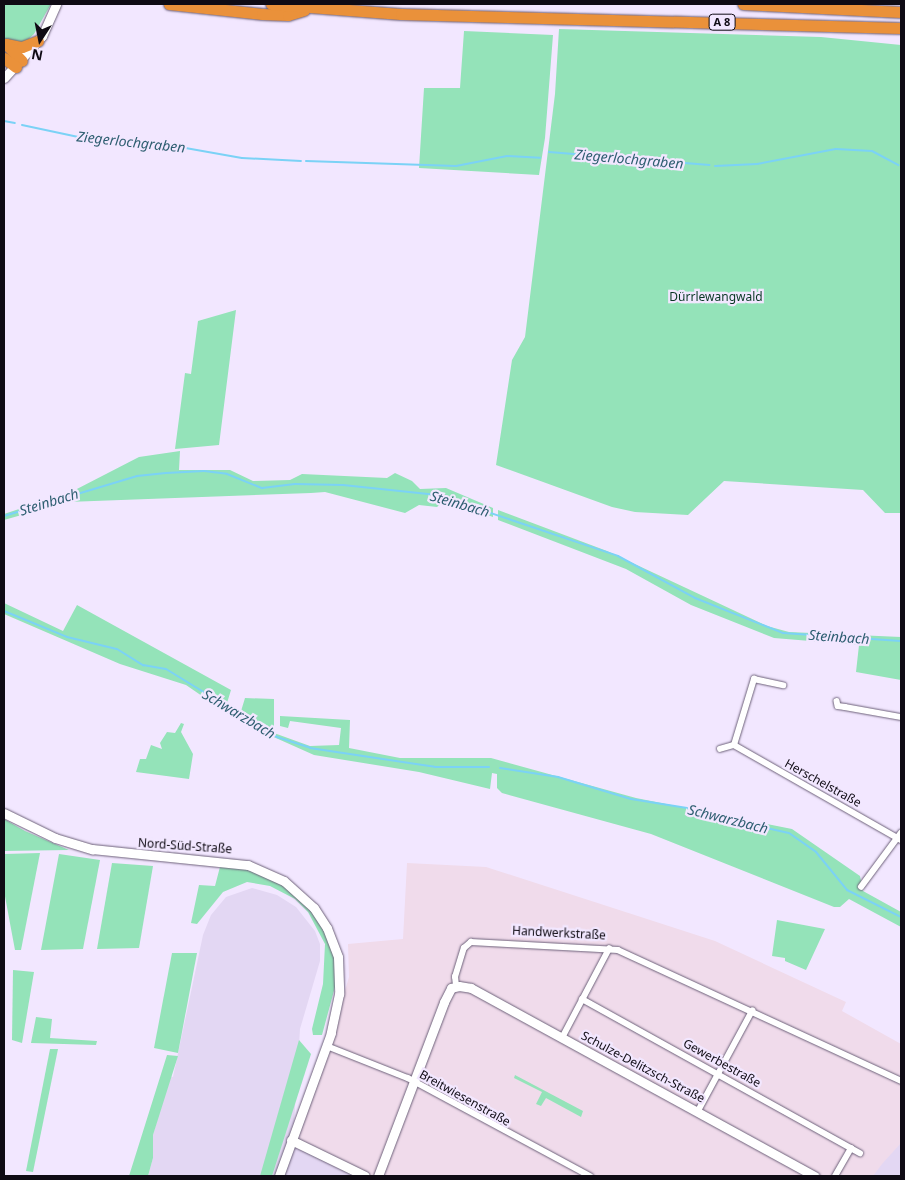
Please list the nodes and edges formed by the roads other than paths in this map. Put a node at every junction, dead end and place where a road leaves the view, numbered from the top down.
1 (56, 4) edge
2 (170, 4) edge
3 (270, 4) edge
4 (743, 4) edge
5 (308, 8) junction
6 (901, 12) edge
7 (901, 28) edge
8 (38, 41) junction
9 (5, 43) edge
10 (4, 58) edge
11 (13, 70) edge
12 (784, 685) dead end
13 (837, 701) dead end
14 (901, 717) edge
15 (734, 745) junction
16 (720, 749) dead end
17 (4, 813) edge
18 (900, 837) edge
19 (861, 887) dead end
20 (609, 949) junction
21 (456, 986) junction
22 (582, 999) junction
23 (752, 1011) junction
24 (562, 1038) junction
25 (327, 1046) junction
26 (719, 1072) junction
27 (901, 1081) edge
28 (415, 1082) junction
29 (698, 1111) junction
30 (291, 1140) junction
31 (851, 1148) junction
32 (860, 1153) dead end
33 (279, 1176) edge
34 (365, 1176) edge
35 (378, 1176) edge
36 (590, 1176) edge
37 (815, 1176) edge
38 (835, 1176) edge

1 - 8 street
2 - 5 highway, A 8
3 - 5 highway, A 8
4 - 6 highway, A 8
5 - 7 highway, A 8
8 - 9 highway
8 - 11 street
9 - 11 highway
10 - 11 highway
12 - 15 street
13 - 14 street
15 - 16 street
15 - 18 street, Herschelstraße
17 - 25 street, Nord-Süd-Straße
18 - 19 street
20 - 21 street, Handwerkstraße
20 - 22 street
20 - 23 street, Handwerkstraße
21 - 24 street, Schulze-Delitzsch-Straße
21 - 28 street, Handwerkstraße
22 - 24 street
22 - 26 street, Gewerbestraße
23 - 26 street
23 - 27 street, Handwerkstraße
24 - 29 street, Schulze-Delitzsch-Straße
25 - 28 street, Breitwiesenstraße
25 - 30 street, Nord-Süd-Straße
26 - 29 street
26 - 31 street, Gewerbestraße
28 - 35 street, Handwerkstraße
28 - 36 street, Breitwiesenstraße
29 - 37 street, Schulze-Delitzsch-Straße
30 - 33 street, Nord-Süd-Straße
30 - 34 street
31 - 32 street, Gewerbestraße
31 - 38 street

